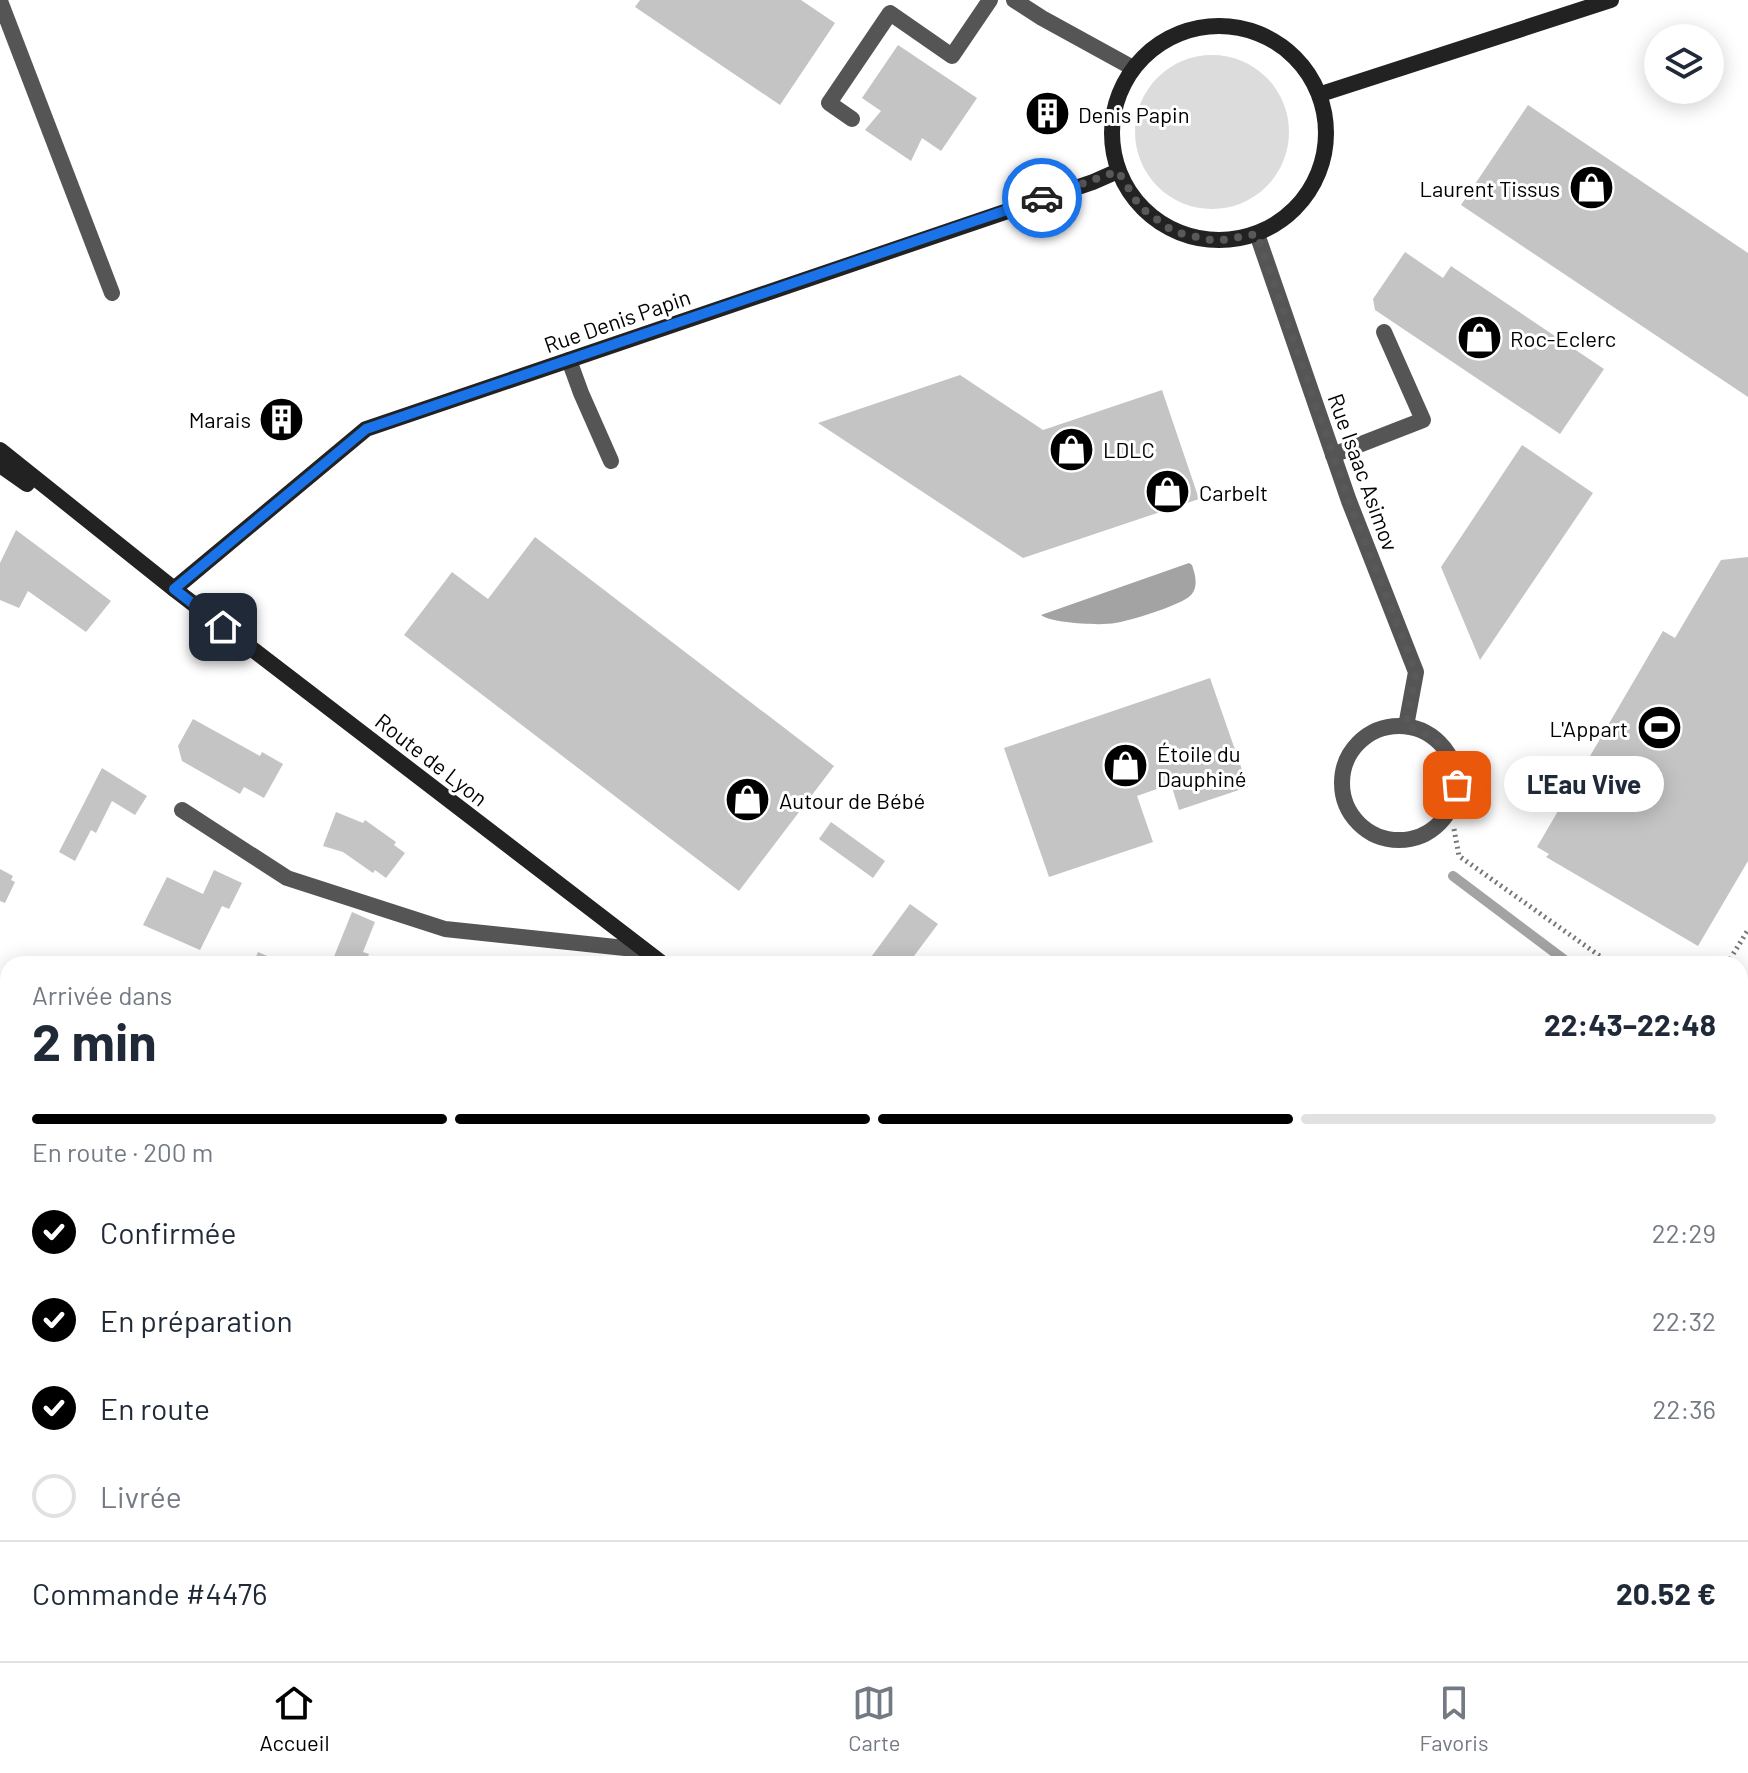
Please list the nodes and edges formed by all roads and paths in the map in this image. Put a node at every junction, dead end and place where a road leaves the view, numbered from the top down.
1 (990, 0) edge
2 (1014, 0) edge
3 (1611, 0) edge
4 (0, 1) edge
5 (1133, 68) junction
6 (1321, 94) junction
7 (852, 119) dead end
8 (1118, 171) junction
9 (1257, 234) junction
10 (112, 293) dead end
11 (1384, 332) dead end
12 (569, 360) junction
13 (0, 450) edge
14 (1333, 455) junction
15 (611, 461) dead end
16 (0, 465) edge
17 (174, 589) junction
18 (1406, 726) junction
19 (182, 810) dead end
20 (1454, 829) dead end
21 (1748, 930) edge
22 (644, 950) junction
23 (652, 956) edge
24 (1600, 956) edge
25 (1732, 956) edge

1 - 7 street
2 - 5 street
3 - 6 street
4 - 10 street
5 - 6 street
5 - 8 street
6 - 9 street
8 - 9 street
8 - 12 street, Rue Denis Papin
9 - 14 street, Rue Isaac Asimov
11 - 14 street
12 - 15 street
12 - 17 street, Rue Denis Papin
13 - 17 street, Route de Lyon
14 - 18 street, Rue Isaac Asimov
16 - 17 street, Route de Lyon
17 - 22 street, Route de Lyon
18 - 18 street
19 - 22 street
20 - 24 path
21 - 25 path
22 - 23 street, Route de Lyon

